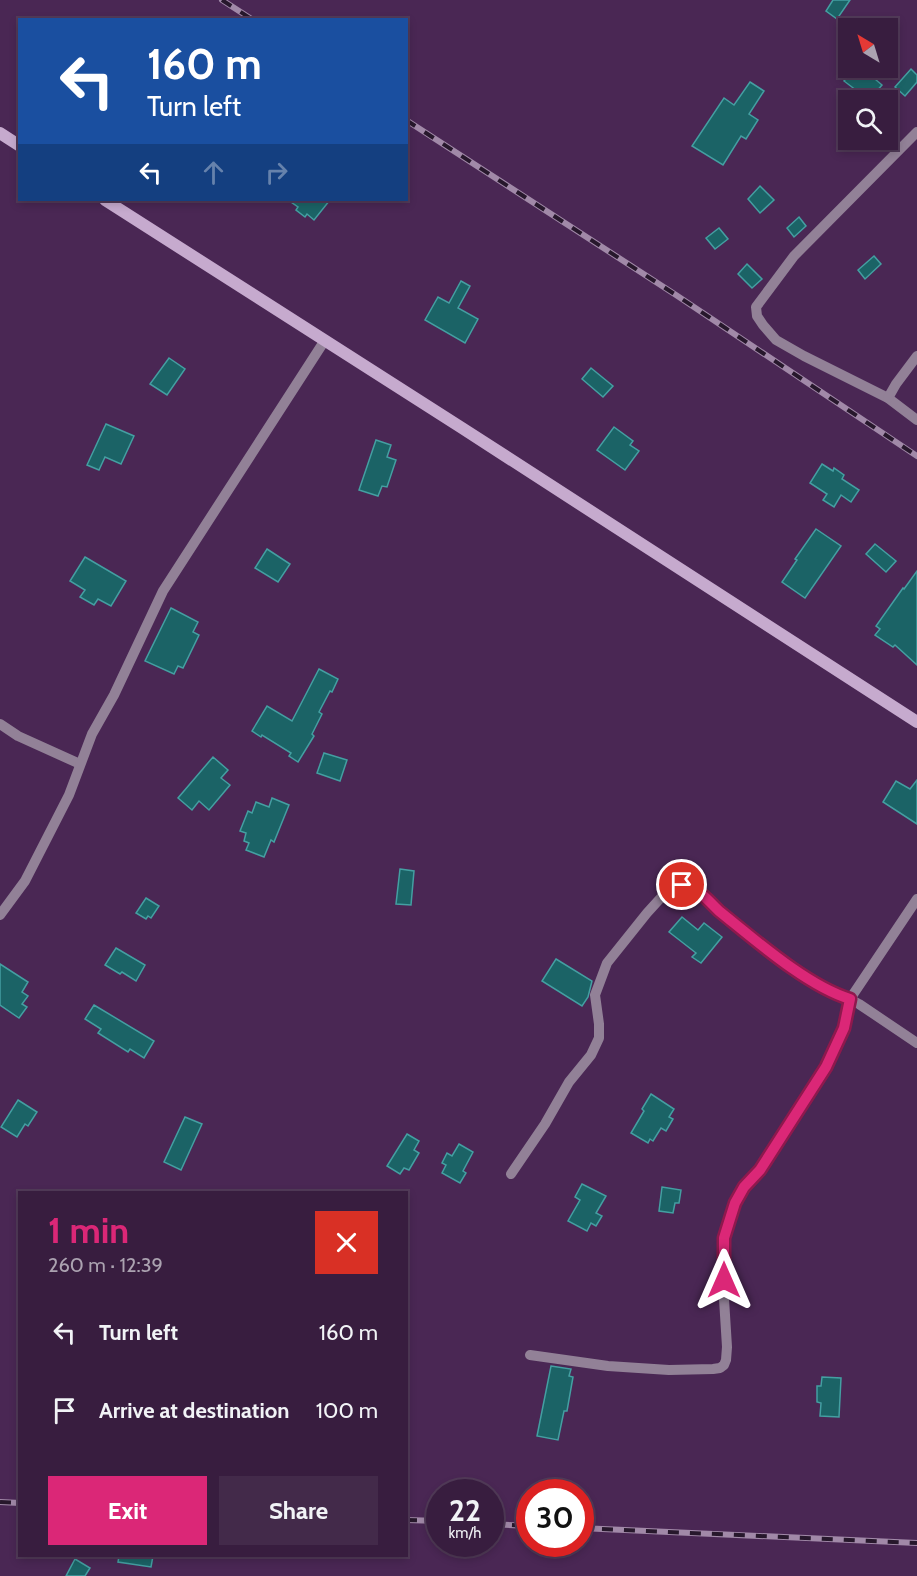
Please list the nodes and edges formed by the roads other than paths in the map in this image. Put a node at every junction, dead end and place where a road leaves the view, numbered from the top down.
1 (917, 132) edge
2 (0, 134) edge
3 (18, 145) edge
4 (107, 201) edge
5 (325, 340) junction
6 (917, 356) edge
7 (888, 398) junction
8 (917, 420) edge
9 (917, 722) edge
10 (0, 724) edge
11 (80, 764) junction
12 (917, 899) edge
13 (0, 915) edge
14 (850, 999) junction
15 (917, 1043) edge
16 (511, 1174) dead end
17 (530, 1355) dead end

1 - 7 street
2 - 3 street
4 - 5 street
5 - 9 street
5 - 11 street
6 - 7 street
7 - 8 street
10 - 11 street
11 - 13 street
12 - 14 street
14 - 15 street
14 - 16 street
14 - 17 street

